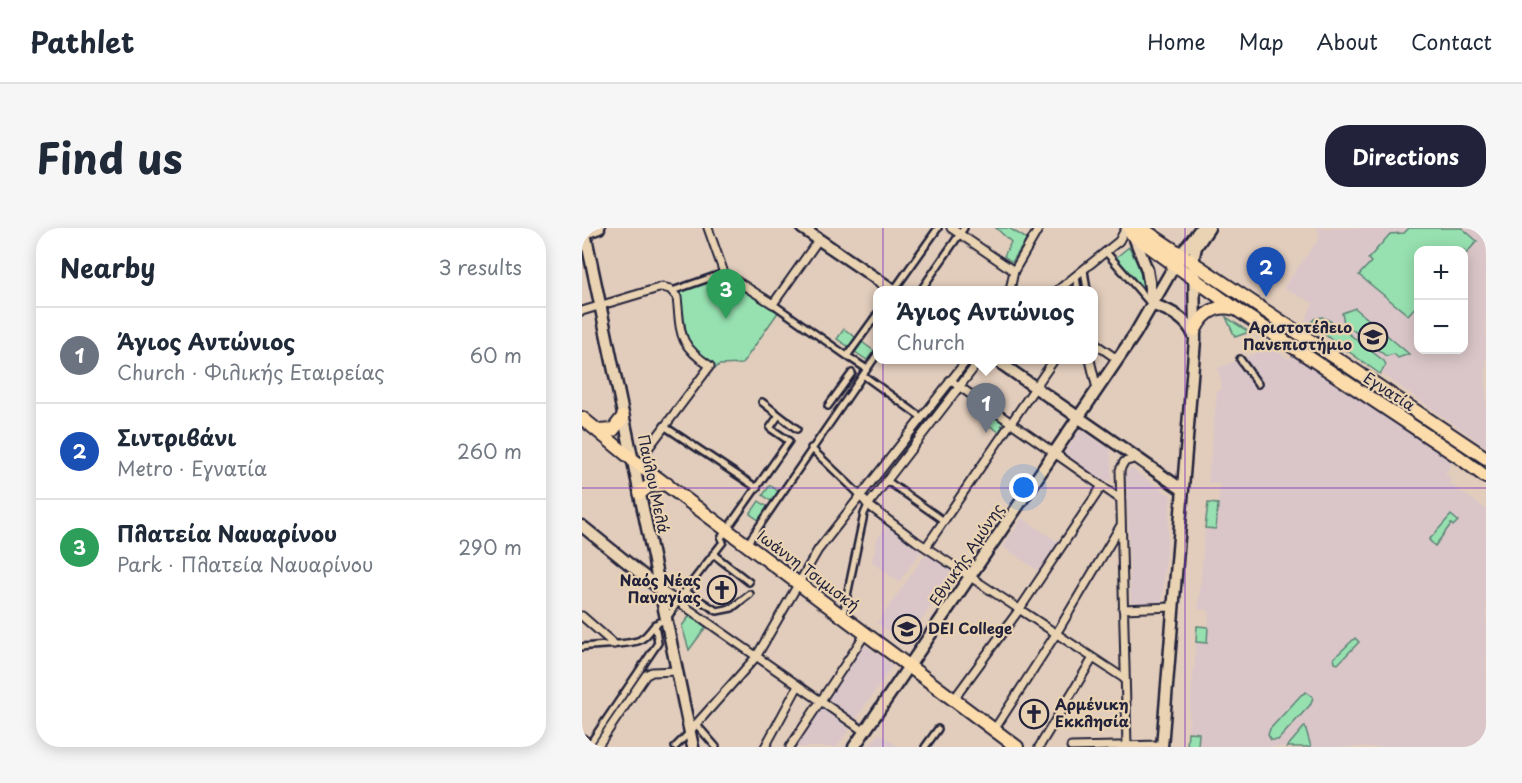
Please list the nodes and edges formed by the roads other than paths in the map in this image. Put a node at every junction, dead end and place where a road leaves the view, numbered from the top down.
1 (599, 228) edge
2 (708, 228) edge
3 (802, 228) edge
4 (938, 228) edge
5 (951, 228) edge
6 (1040, 228) edge
7 (1201, 228) edge
8 (1209, 228) edge
9 (1132, 230) edge
10 (584, 231) edge
11 (962, 231) edge
12 (819, 240) junction
13 (1106, 252) junction
14 (1178, 259) junction
15 (1194, 263) junction
16 (1084, 270) junction
17 (1014, 271) junction
18 (724, 273) junction
19 (1076, 276) junction
20 (1194, 279) junction
21 (887, 286) edge
22 (897, 286) edge
23 (924, 286) edge
24 (1011, 286) edge
25 (1064, 286) edge
26 (1077, 286) edge
27 (1087, 286) edge
28 (670, 289) junction
29 (773, 304) junction
30 (1153, 305) junction
31 (600, 306) junction
32 (1236, 309) junction
33 (582, 311) edge
34 (873, 320) edge
35 (1195, 334) junction
36 (1098, 346) edge
37 (848, 356) junction
38 (1117, 359) junction
39 (1240, 359) dead end
40 (873, 360) edge
41 (964, 364) edge
42 (977, 364) edge
43 (1002, 364) edge
44 (1050, 364) edge
45 (1091, 364) edge
46 (867, 369) junction
47 (852, 373) dead end
48 (863, 375) junction
49 (950, 380) junction
50 (1258, 384) dead end
51 (959, 387) junction
52 (1035, 387) junction
53 (1097, 389) junction
54 (762, 402) dead end
55 (828, 406) dead end
56 (779, 415) junction
57 (623, 417) junction
58 (921, 417) junction
59 (1078, 417) junction
60 (582, 418) edge
61 (1012, 422) junction
62 (664, 426) junction
63 (797, 429) dead end
64 (598, 431) junction
65 (812, 448) junction
66 (1054, 452) junction
67 (1137, 458) junction
68 (1486, 458) edge
69 (632, 459) junction
70 (643, 467) junction
71 (1486, 477) edge
72 (886, 480) junction
73 (668, 484) junction
74 (1102, 486) junction
75 (757, 488) junction
76 (1183, 490) junction
77 (639, 494) junction
78 (860, 495) junction
79 (1120, 499) junction
80 (868, 505) junction
81 (944, 521) junction
82 (1121, 525) junction
83 (582, 526) edge
84 (728, 530) junction
85 (747, 544) junction
86 (926, 547) junction
87 (713, 554) junction
88 (970, 577) junction
89 (749, 582) dead end
90 (799, 582) junction
91 (660, 589) junction
92 (685, 591) junction
93 (750, 594) dead end
94 (678, 602) junction
95 (1173, 607) junction
96 (1123, 609) junction
97 (1019, 610) junction
98 (843, 615) junction
99 (582, 616) edge
100 (666, 620) junction
101 (655, 624) junction
102 (866, 633) junction
103 (1056, 634) junction
104 (614, 644) junction
105 (582, 647) edge
106 (756, 657) junction
107 (1093, 658) junction
108 (910, 666) junction
109 (677, 671) junction
110 (1125, 679) junction
111 (798, 686) junction
112 (954, 699) junction
113 (820, 701) junction
114 (693, 728) junction
115 (938, 729) dead end
116 (994, 730) junction
117 (865, 732) junction
118 (582, 741) edge
119 (1127, 746) junction
120 (1162, 746) edge
121 (589, 747) edge
122 (597, 747) edge
123 (675, 747) edge
124 (693, 747) edge
125 (716, 747) edge
126 (765, 747) edge
127 (790, 747) edge
128 (854, 747) edge
129 (925, 747) edge
130 (1017, 747) edge
131 (1040, 747) edge
132 (1071, 747) edge

1 - 10 main road
2 - 18 street
3 - 12 main road
4 - 22 street
5 - 11 street
6 - 17 street
7 - 14 main road, Εθνικής Αμύνης
8 - 15 main road
9 - 13 street
9 - 14 main road, Εγνατία
9 - 30 main road
10 - 31 main road, Παύλου Μελά
11 - 17 street
11 - 23 street
12 - 21 main road
12 - 29 street
13 - 16 street
13 - 30 street
14 - 15 main road, Εγνατία
14 - 20 main road, Εγνατία
14 - 30 main road, Εθνικής Αμύνης
15 - 20 main road
15 - 68 main road, Εγνατία
16 - 19 street
16 - 27 street
17 - 24 street
18 - 28 street
18 - 29 street
19 - 25 street
19 - 26 street
20 - 32 main road, Εγνατία
20 - 35 main road
28 - 31 street
28 - 62 street
29 - 37 street
30 - 35 main road
30 - 38 main road, Εθνικής Αμύνης
31 - 33 street
31 - 57 main road, Παύλου Μελά
32 - 35 main road
32 - 71 main road, Εγνατία
34 - 37 street
35 - 76 main road
36 - 38 street
37 - 46 street
38 - 53 main road, Εθνικής Αμύνης
39 - 50 street
40 - 46 street
41 - 49 street
42 - 51 street
43 - 52 main road
44 - 52 street
45 - 53 street
46 - 48 street
47 - 55 street
48 - 58 street
48 - 65 street
49 - 51 street
49 - 58 street
51 - 61 street
51 - 72 street
52 - 59 main road
52 - 61 street
53 - 59 main road, Εθνικής Αμύνης
54 - 56 street
56 - 63 street
56 - 75 street
57 - 64 main road
57 - 69 main road, Παύλου Μελά
58 - 78 street
59 - 66 main road, Εθνικής Αμύνης
59 - 67 main road
60 - 64 main road, Ιωάννη Τσιμισκή
61 - 66 street
61 - 81 street
62 - 70 street
62 - 75 street
64 - 69 main road, Ιωάννη Τσιμισκή
65 - 78 street
65 - 85 street
66 - 74 street
66 - 88 main road, Εθνικής Αμύνης
67 - 76 main road
67 - 79 street
69 - 70 main road, Ιωάννη Τσιμισκή
69 - 77 main road, Παύλου Μελά
70 - 73 main road, Ιωάννη Τσιμισκή
72 - 80 street
72 - 81 street
73 - 77 main road
73 - 84 main road, Ιωάννη Τσιμισκή
74 - 79 street
74 - 97 street
75 - 84 street
76 - 95 main road
77 - 91 main road, Παύλου Μελά
78 - 80 street
78 - 90 street
79 - 82 street
80 - 86 street
80 - 98 street
81 - 86 street
82 - 96 street
82 - 103 street
83 - 91 main road
84 - 85 main road, Ιωάννη Τσιμισκή
84 - 87 street
85 - 90 main road, Ιωάννη Τσιμισκή
86 - 88 street
87 - 89 street
87 - 92 street
88 - 97 street
88 - 108 main road, Εθνικής Αμύνης
90 - 98 main road, Ιωάννη Τσιμισκή
90 - 106 street
91 - 94 street
91 - 100 main road, Παύλου Μελά
92 - 93 street
92 - 94 street
94 - 100 street
94 - 106 street
95 - 96 street
95 - 120 main road
96 - 110 street
97 - 103 street
97 - 112 street
98 - 102 main road, Ιωάννη Τσιμισκή
99 - 104 street
100 - 101 street
100 - 109 main road, Παύλου Μελά
101 - 104 street
101 - 121 street
102 - 108 main road, Ιωάννη Τσιμισκή
102 - 113 street
103 - 107 street
103 - 116 street
104 - 105 street
106 - 111 street
106 - 114 street
107 - 110 street
107 - 131 street
108 - 112 main road, Ιωάννη Τσιμισκή
108 - 117 main road, Εθνικής Αμύνης
109 - 114 main road, Παύλου Μελά
109 - 122 street
110 - 119 street
111 - 113 street
111 - 126 street
112 - 116 main road, Ιωάννη Τσιμισκή
113 - 117 street
113 - 127 street
114 - 123 street
114 - 124 main road, Παύλου Μελά
114 - 125 street
115 - 129 street
116 - 130 main road, Ιωάννη Τσιμισκή
117 - 128 main road, Εθνικής Αμύνης
118 - 121 main road
119 - 120 street
119 - 132 street

